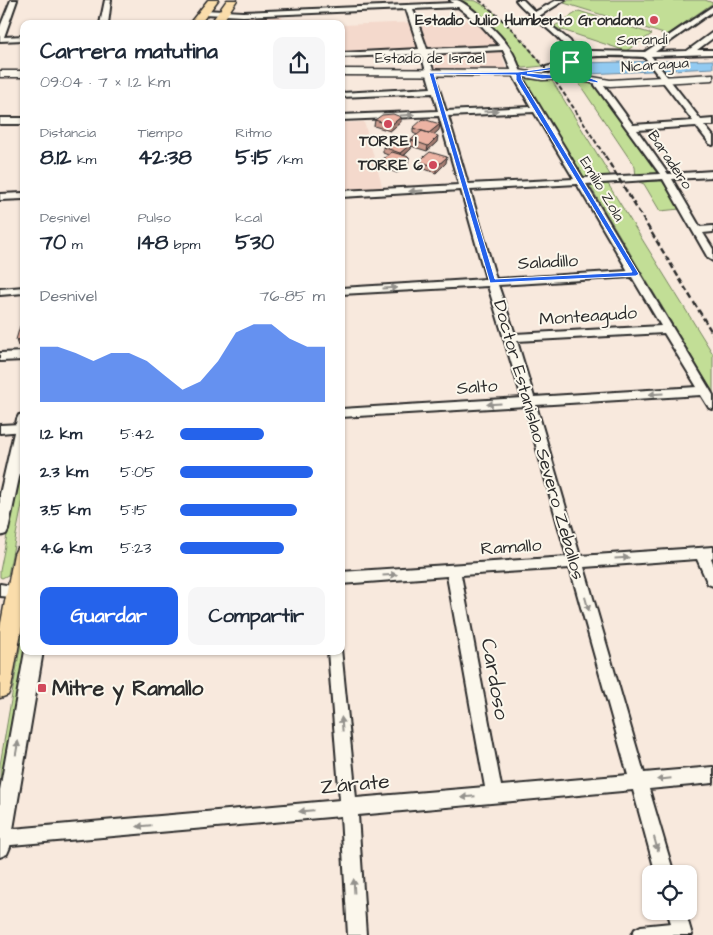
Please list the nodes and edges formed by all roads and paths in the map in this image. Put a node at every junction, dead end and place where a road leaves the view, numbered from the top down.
1 (14, 0) edge
2 (108, 0) edge
3 (213, 0) edge
4 (232, 0) edge
5 (343, 0) edge
6 (519, 0) edge
7 (562, 0) edge
8 (457, 2) edge
9 (410, 7) junction
10 (713, 8) edge
11 (345, 9) junction
12 (204, 12) junction
13 (223, 13) junction
14 (534, 16) junction
15 (105, 20) edge
16 (197, 20) edge
17 (218, 20) edge
18 (704, 29) edge
19 (0, 38) edge
20 (20, 38) edge
21 (564, 40) junction
22 (506, 48) junction
23 (424, 51) junction
24 (690, 52) junction
25 (713, 52) edge
26 (607, 54) junction
27 (345, 55) edge
28 (648, 56) junction
29 (572, 58) junction
30 (549, 69) junction
31 (345, 72) edge
32 (431, 73) junction
33 (518, 73) junction
34 (0, 74) edge
35 (20, 74) edge
36 (575, 74) junction
37 (713, 76) edge
38 (663, 77) junction
39 (597, 82) junction
40 (436, 90) junction
41 (345, 95) edge
42 (538, 109) junction
43 (444, 114) junction
44 (345, 118) edge
45 (20, 121) edge
46 (0, 122) edge
47 (713, 122) edge
48 (699, 123) junction
49 (632, 128) junction
50 (713, 142) edge
51 (713, 174) edge
52 (667, 178) junction
53 (581, 182) junction
54 (465, 188) junction
55 (345, 194) edge
56 (20, 196) edge
57 (0, 197) edge
58 (713, 229) edge
59 (698, 230) junction
60 (713, 258) edge
61 (636, 274) junction
62 (492, 282) junction
63 (20, 290) edge
64 (345, 291) edge
65 (0, 292) edge
66 (667, 329) junction
67 (511, 338) junction
68 (20, 356) edge
69 (0, 357) edge
70 (704, 391) junction
71 (529, 402) junction
72 (713, 405) edge
73 (345, 414) edge
74 (20, 425) edge
75 (0, 429) edge
76 (20, 438) edge
77 (0, 530) edge
78 (708, 552) edge
79 (575, 561) junction
80 (20, 569) edge
81 (453, 571) junction
82 (345, 578) edge
83 (713, 580) edge
84 (14, 592) edge
85 (33, 655) edge
86 (335, 655) edge
87 (0, 688) edge
88 (713, 775) edge
89 (638, 782) junction
90 (495, 795) junction
91 (349, 808) junction
92 (1, 843) edge
93 (662, 865) edge
94 (678, 920) edge
95 (682, 933) edge
96 (357, 935) edge
97 (641, 935) edge

1 - 19 street
2 - 15 street
3 - 12 main road
4 - 13 main road
5 - 11 street
6 - 14 street
7 - 14 street
8 - 9 street
8 - 22 street, Emilio Zola
9 - 11 street
9 - 23 street, Doctor Estanislao Severo Zeballos
10 - 18 street
11 - 13 street
12 - 13 street
12 - 16 main road
13 - 17 main road
14 - 21 street
18 - 24 street
18 - 28 street
19 - 20 street
21 - 26 street
21 - 29 street
22 - 23 street
22 - 33 street, Emilio Zola
23 - 27 street
23 - 32 street, Doctor Estanislao Severo Zeballos
24 - 25 street, Sarandí
24 - 28 street, Sarandí
26 - 28 street, Sarandí
26 - 29 street, Sarandí
28 - 38 street
29 - 30 street, Sarandí
29 - 36 street
30 - 33 main road, Estado de Israel
30 - 36 main road, Estado de Israel
31 - 32 main road, Estado de Israel
32 - 33 main road, Estado de Israel
32 - 40 street, Doctor Estanislao Severo Zeballos
33 - 39 main road, Estado de Israel
33 - 42 street, Emilio Zola
34 - 35 main road
36 - 39 main road, Estado de Israel
37 - 38 main road, Nicaragua
38 - 39 main road, Nicaragua
38 - 48 street
39 - 49 street, Baradero
40 - 41 street
40 - 43 street, Doctor Estanislao Severo Zeballos
43 -> 42 street
42 - 53 street, Emilio Zola
44 -> 43 street
43 - 54 street, Doctor Estanislao Severo Zeballos
45 - 46 street
47 - 48 street
48 - 49 street
48 - 50 street
49 - 52 street, Baradero
51 - 52 street
52 - 53 street
52 - 59 street, Baradero
53 - 54 street
53 - 61 street, Emilio Zola
54 -> 55 street
54 - 62 street, Doctor Estanislao Severo Zeballos
56 - 57 street
58 - 59 street
59 - 60 street, Baradero
61 - 62 street, Saladillo
61 - 66 street, Emilio Zola
64 -> 62 street, Saladillo
62 - 67 street, Doctor Estanislao Severo Zeballos
63 - 65 street
66 - 67 street, Monteagudo
66 - 70 street, Emilio Zola
67 - 71 street, Doctor Estanislao Severo Zeballos
68 - 69 street
70 -> 71 street, Salto
70 - 72 street, Emilio Zola
71 -> 73 street, Salto
71 - 79 street, Doctor Estanislao Severo Zeballos
74 - 75 street
76 - 77 street
79 -> 78 street, Ramallo
78 - 83 street
79 - 81 street, Ramallo
79 -> 89 street, Doctor Estanislao Severo Zeballos
80 - 84 main road
82 -> 81 street, Ramallo
81 - 90 street, Cardoso
84 - 87 main road
92 -> 85 street
91 -> 86 street
88 -> 89 street, Zárate
89 - 90 street, Zárate
89 -> 93 street, Doctor Estanislao Severo Zeballos
90 -> 91 street, Zárate
91 -> 92 street, Zárate
96 -> 91 street
94 - 95 street
95 - 97 street

